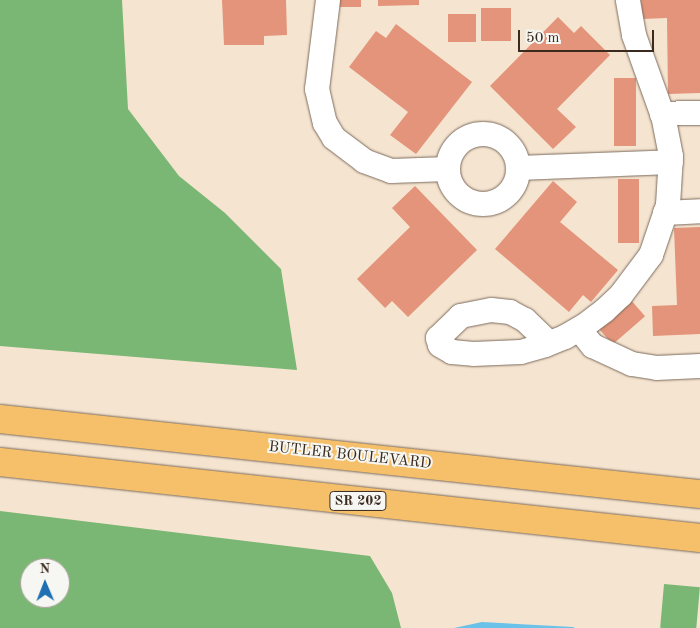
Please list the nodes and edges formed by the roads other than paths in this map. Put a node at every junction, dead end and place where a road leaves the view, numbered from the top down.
1 (328, 0) edge
2 (628, 0) edge
3 (700, 113) edge
4 (662, 114) junction
5 (671, 162) junction
6 (518, 168) junction
7 (448, 169) junction
8 (700, 211) edge
9 (665, 212) junction
10 (579, 329) junction
11 (549, 343) dead end
12 (700, 366) edge
13 (11, 420) edge
14 (8, 463) edge
15 (700, 494) edge
16 (700, 538) edge

1 - 7 street
2 - 4 street
3 - 4 street
4 - 5 street
5 - 6 street
5 - 9 street
6 - 7 street
6 - 7 street
8 - 9 street
9 - 10 street
10 - 11 street
10 - 12 street
13 - 15 highway, BUTLER BOULEVARD
14 - 16 highway, SR 202

